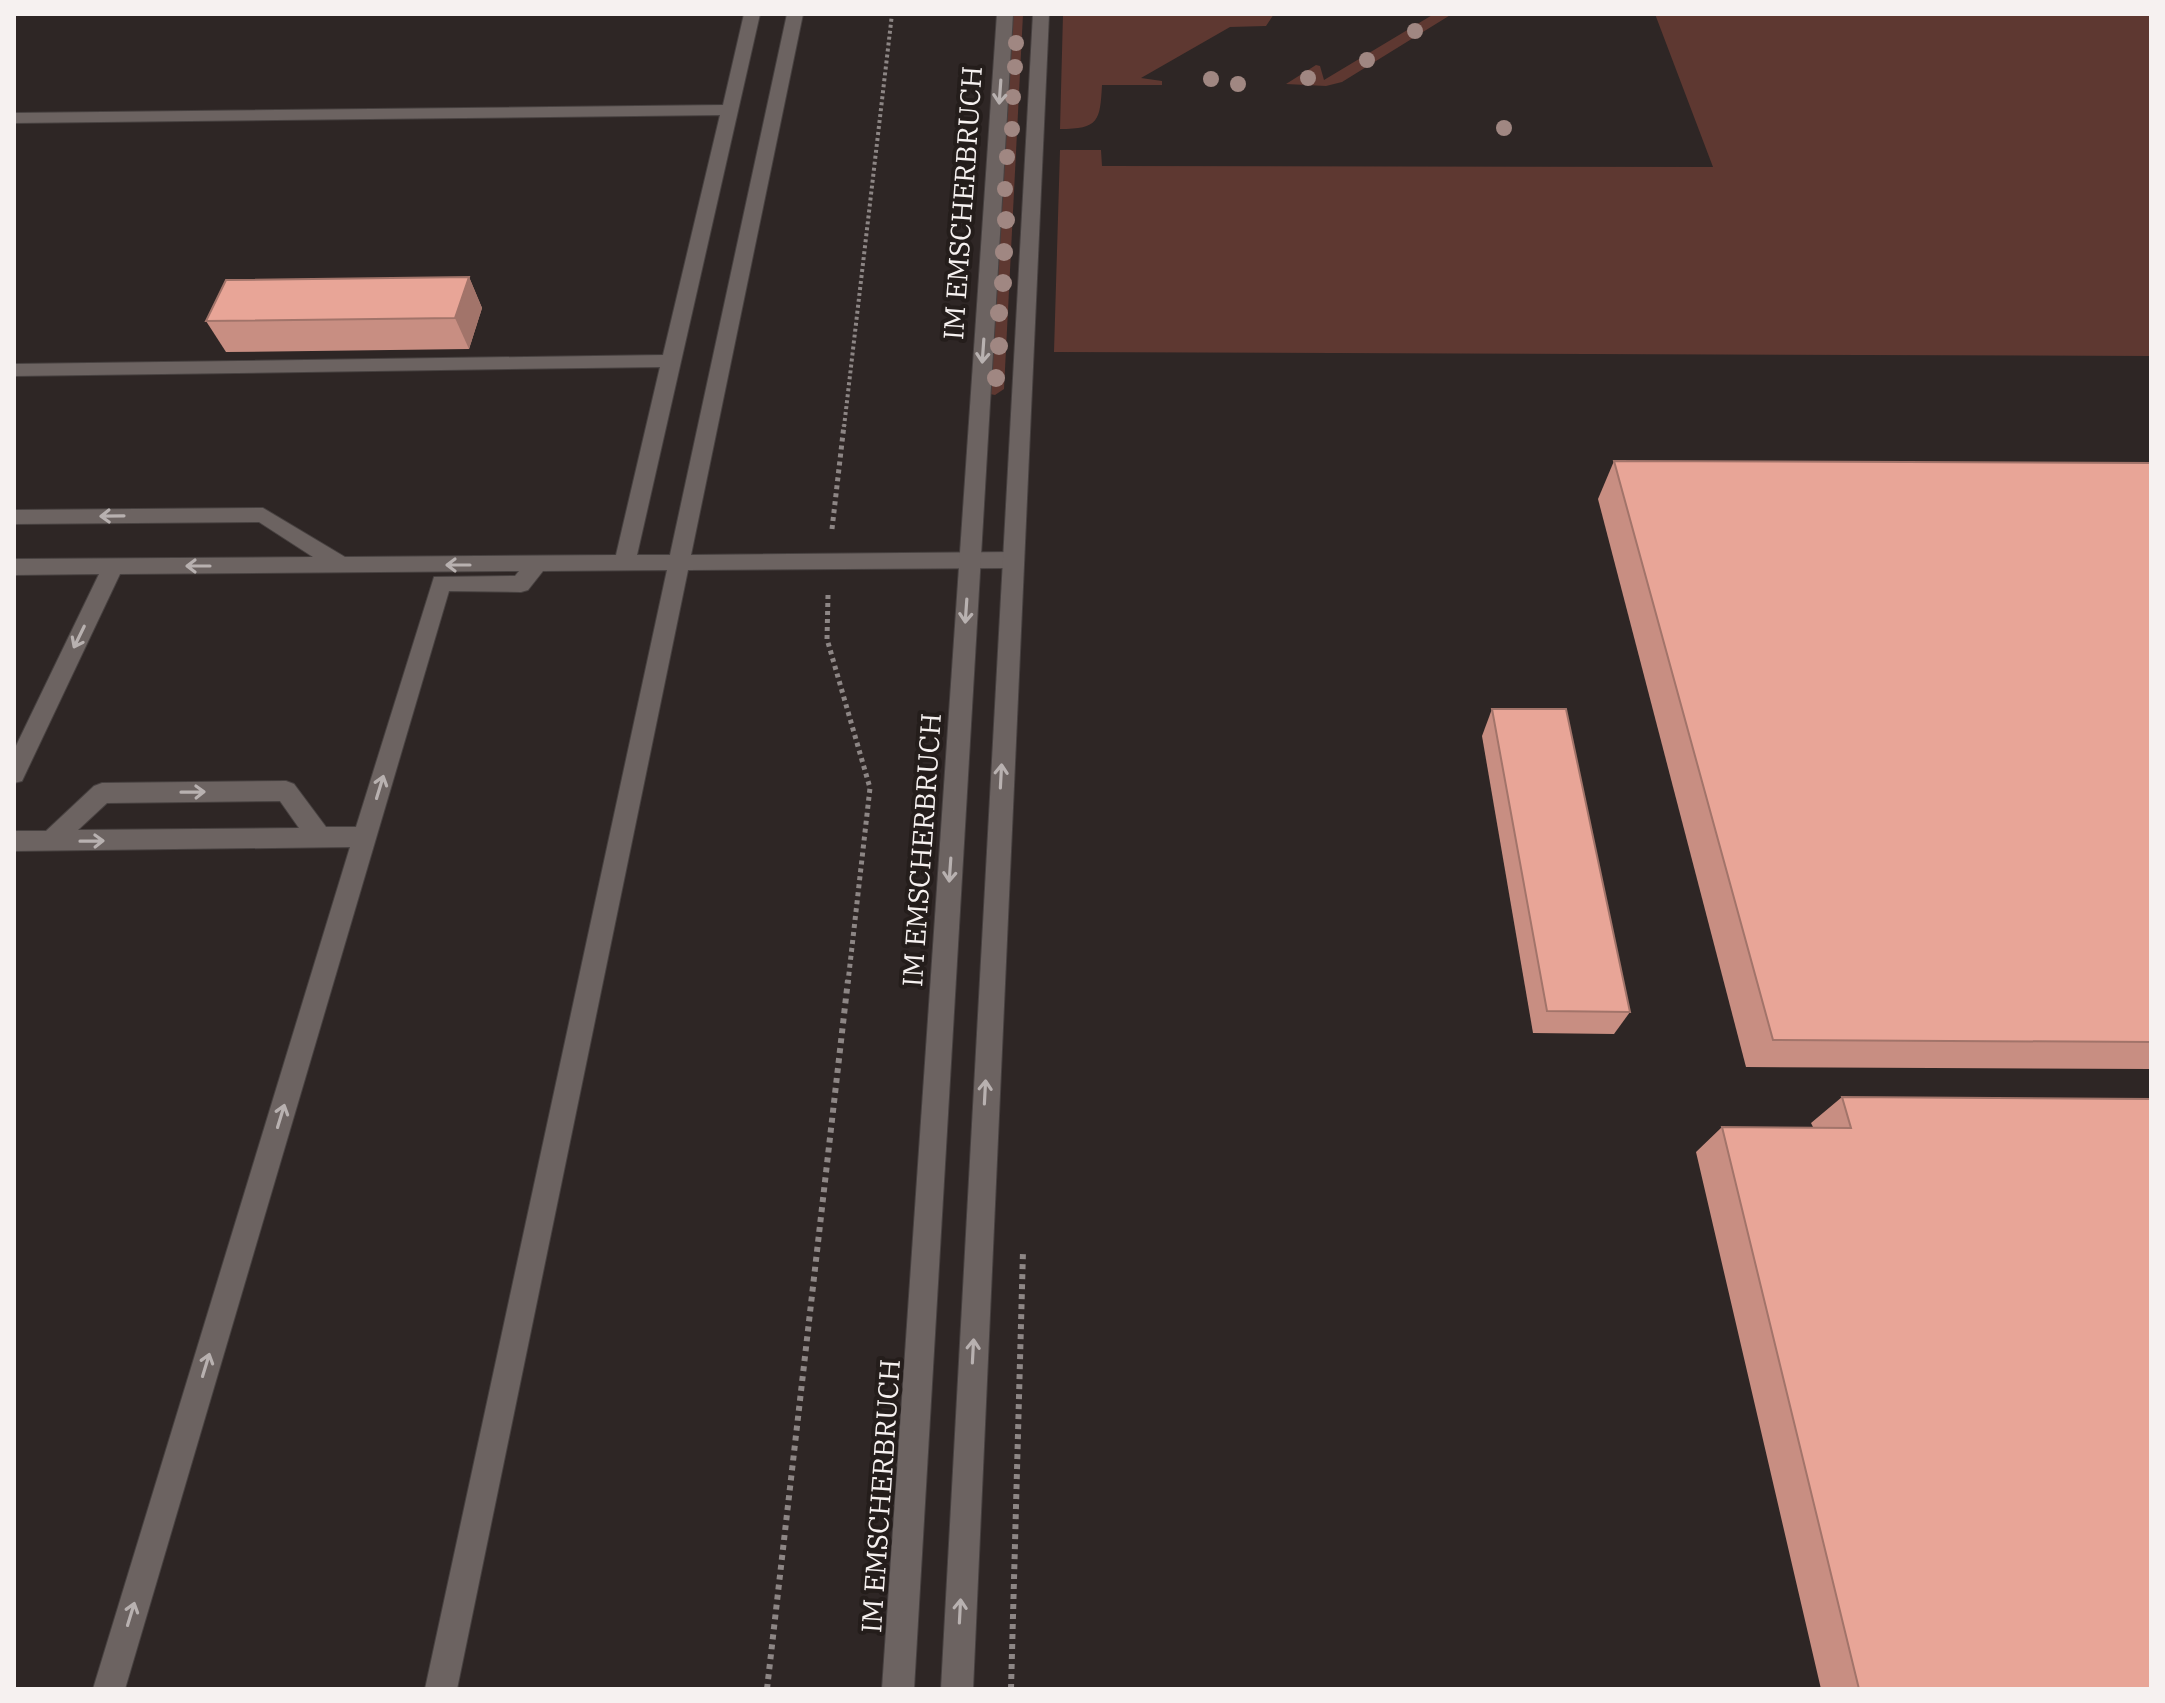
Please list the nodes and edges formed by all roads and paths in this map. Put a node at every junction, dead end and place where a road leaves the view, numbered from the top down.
1 (752, 14) edge
2 (795, 14) edge
3 (892, 14) edge
4 (1005, 14) edge
5 (1041, 14) edge
6 (729, 110) junction
7 (14, 118) edge
8 (669, 361) junction
9 (14, 370) edge
10 (14, 517) edge
11 (1013, 560) junction
12 (969, 561) junction
13 (828, 562) junction
14 (624, 564) junction
15 (677, 564) junction
16 (536, 565) junction
17 (343, 566) junction
18 (14, 567) edge
19 (113, 567) junction
20 (14, 774) edge
21 (365, 837) junction
22 (320, 838) junction
23 (14, 841) edge
24 (51, 841) junction
25 (109, 1689) edge
26 (441, 1689) edge
27 (767, 1689) edge
28 (898, 1689) edge
29 (957, 1689) edge

1 - 6 main road
2 - 15 main road
3 - 13 path
4 -> 12 main road, IM EMSCHERBRUCH
5 - 11 main road
6 - 7 main road
6 - 8 main road
8 - 9 main road
8 - 14 main road
17 -> 10 main road
11 - 12 main road
29 -> 11 main road
12 - 13 main road
12 -> 28 main road, IM EMSCHERBRUCH
13 - 15 main road
13 - 27 path
14 - 15 main road
14 - 16 main road
15 - 26 main road
16 -> 17 main road
21 -> 16 main road
17 -> 19 main road
18 - 19 main road
19 -> 20 main road
21 - 22 main road
25 -> 21 main road
24 -> 22 main road
24 -> 22 main road
23 - 24 main road

